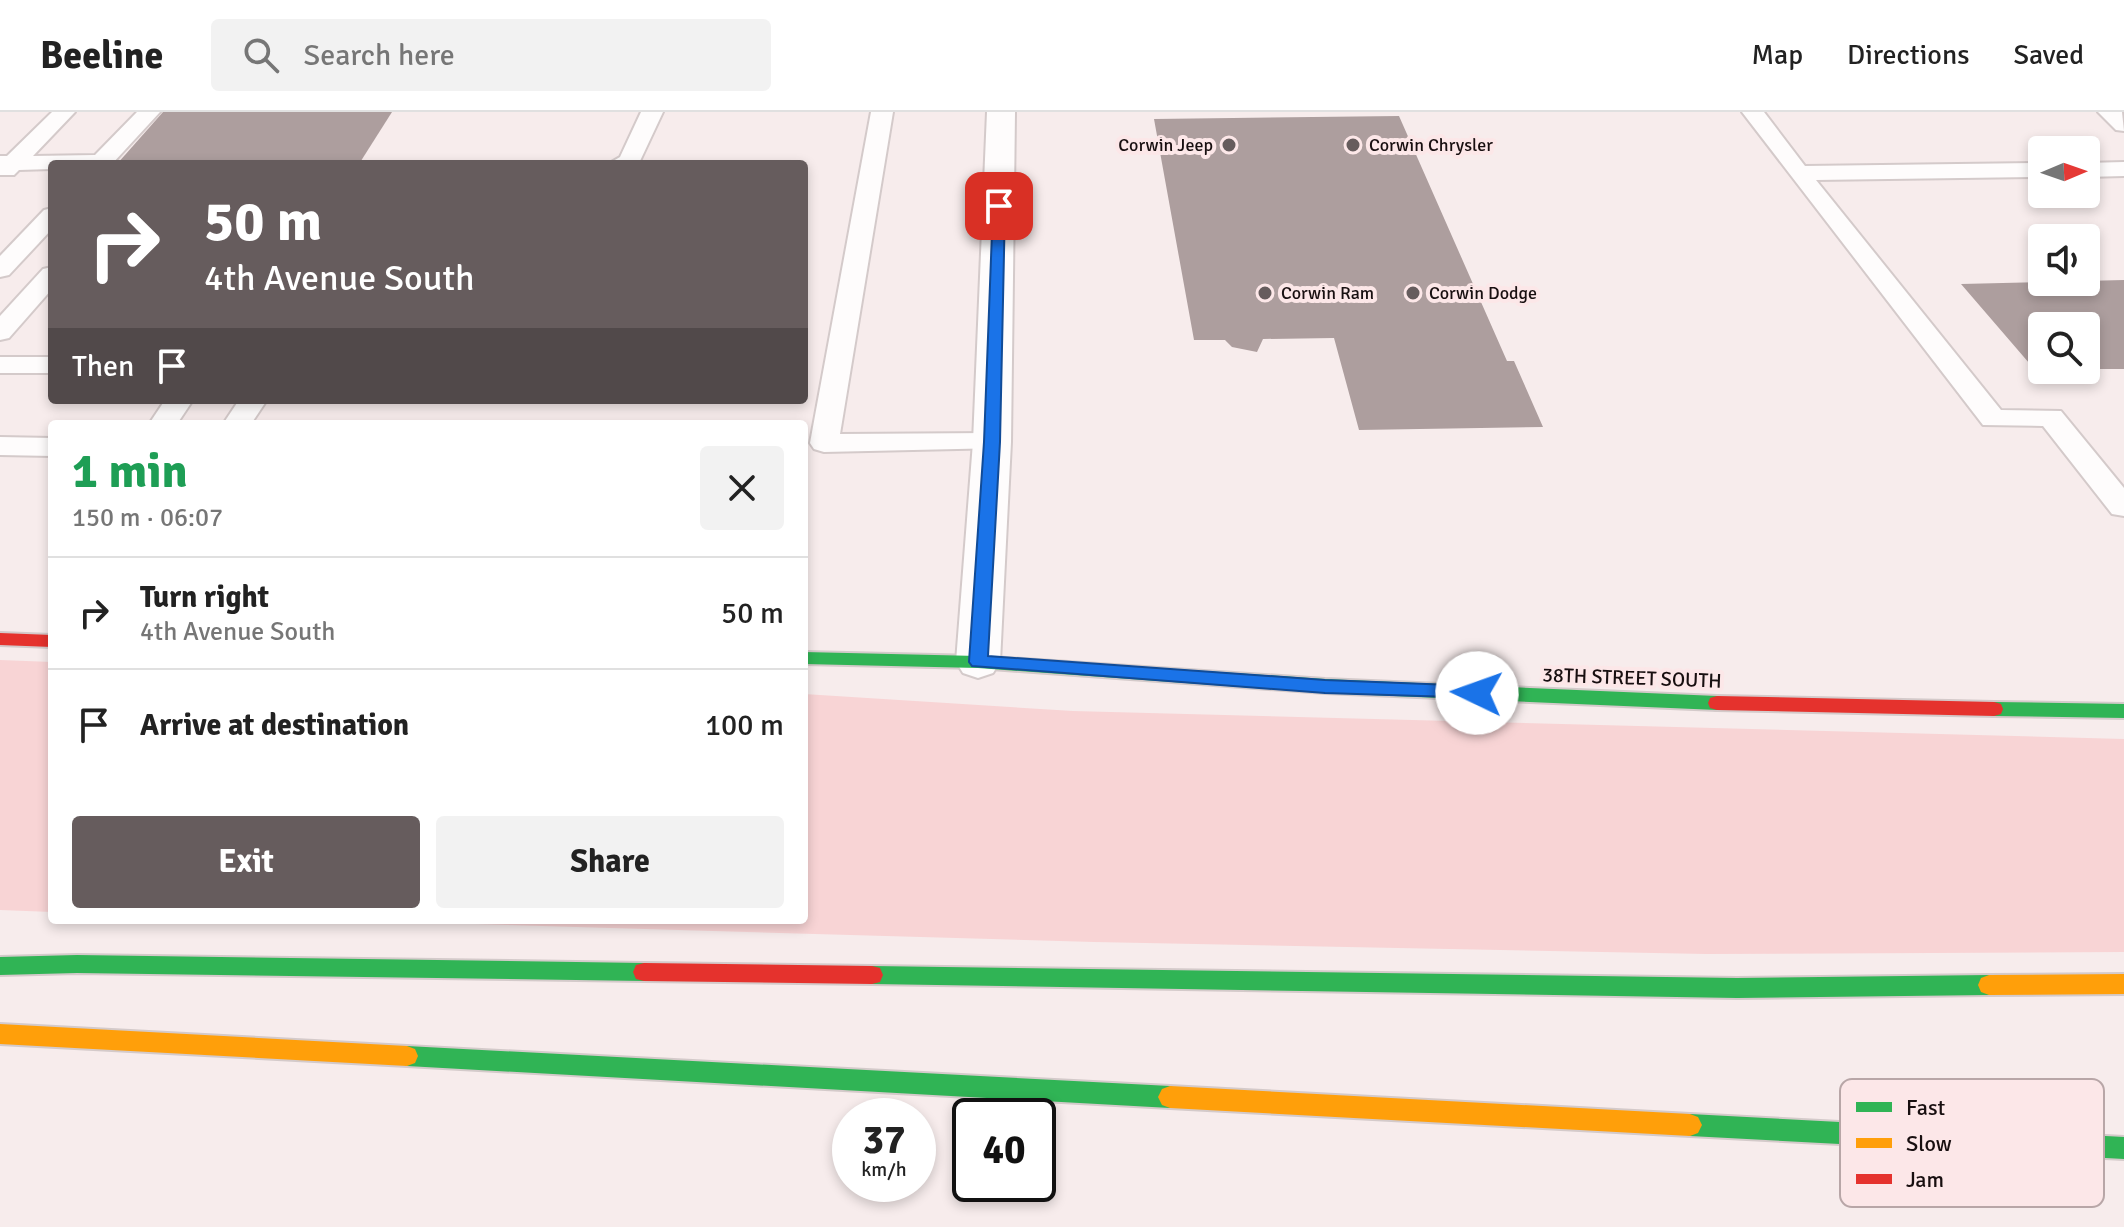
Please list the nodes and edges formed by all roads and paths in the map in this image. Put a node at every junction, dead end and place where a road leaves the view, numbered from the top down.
1 (64, 112) edge
2 (149, 112) edge
3 (652, 112) edge
4 (882, 112) edge
5 (1001, 112) edge
6 (1753, 112) edge
7 (2109, 112) edge
8 (2124, 125) edge
9 (103, 160) edge
10 (629, 160) edge
11 (48, 165) edge
12 (4, 167) edge
13 (2124, 169) edge
14 (2028, 170) edge
15 (2100, 170) edge
16 (1799, 173) junction
17 (48, 219) edge
18 (0, 270) edge
19 (48, 278) edge
20 (0, 332) edge
21 (0, 365) edge
22 (48, 365) edge
23 (992, 442) junction
24 (0, 446) edge
25 (48, 447) edge
26 (2124, 507) edge
27 (0, 639) edge
28 (48, 641) edge
29 (808, 658) edge
30 (978, 662) junction
31 (2124, 711) edge
32 (0, 966) edge
33 (2124, 984) edge
34 (0, 1034) edge
35 (1840, 1133) edge
36 (2104, 1147) edge
37 (2124, 1148) edge

1 - 12 lane
2 - 9 lane
3 - 10 lane
4 - 23 lane
5 - 23 street
6 - 16 lane
7 - 8 lane
11 - 12 lane
13 - 15 lane
14 - 16 lane
16 - 26 lane
17 - 18 lane
19 - 20 lane
21 - 22 lane
23 - 30 street
24 - 25 lane
27 - 28 main road
29 - 30 main road, 38TH STREET SOUTH
30 - 31 main road, 38TH STREET SOUTH
32 - 33 main road
34 - 35 main road
36 - 37 main road

